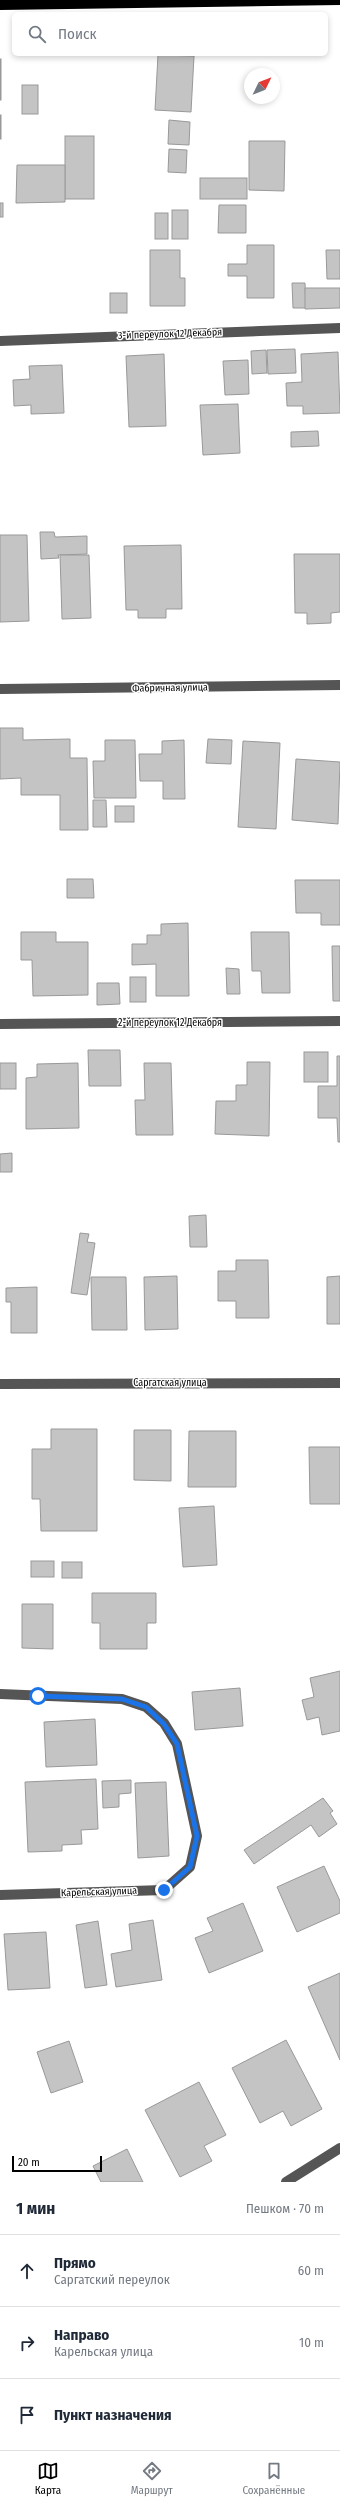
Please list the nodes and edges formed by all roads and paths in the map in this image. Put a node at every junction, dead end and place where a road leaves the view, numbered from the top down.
1 (340, 0) edge
2 (0, 5) edge
3 (340, 328) edge
4 (0, 342) edge
5 (340, 685) edge
6 (0, 689) edge
7 (340, 1022) edge
8 (0, 1024) edge
9 (340, 1383) edge
10 (0, 1384) edge
11 (0, 1694) edge
12 (0, 1895) edge
13 (340, 2148) edge
14 (286, 2182) edge

1 - 2 main road
3 - 4 street, 3-й переулок 12 Декабря
5 - 6 street, Фабричная улица
7 - 8 street, 2-й переулок 12 Декабря
9 - 10 street, Саргатская улица
11 - 12 street, Карельская улица
13 - 14 street

